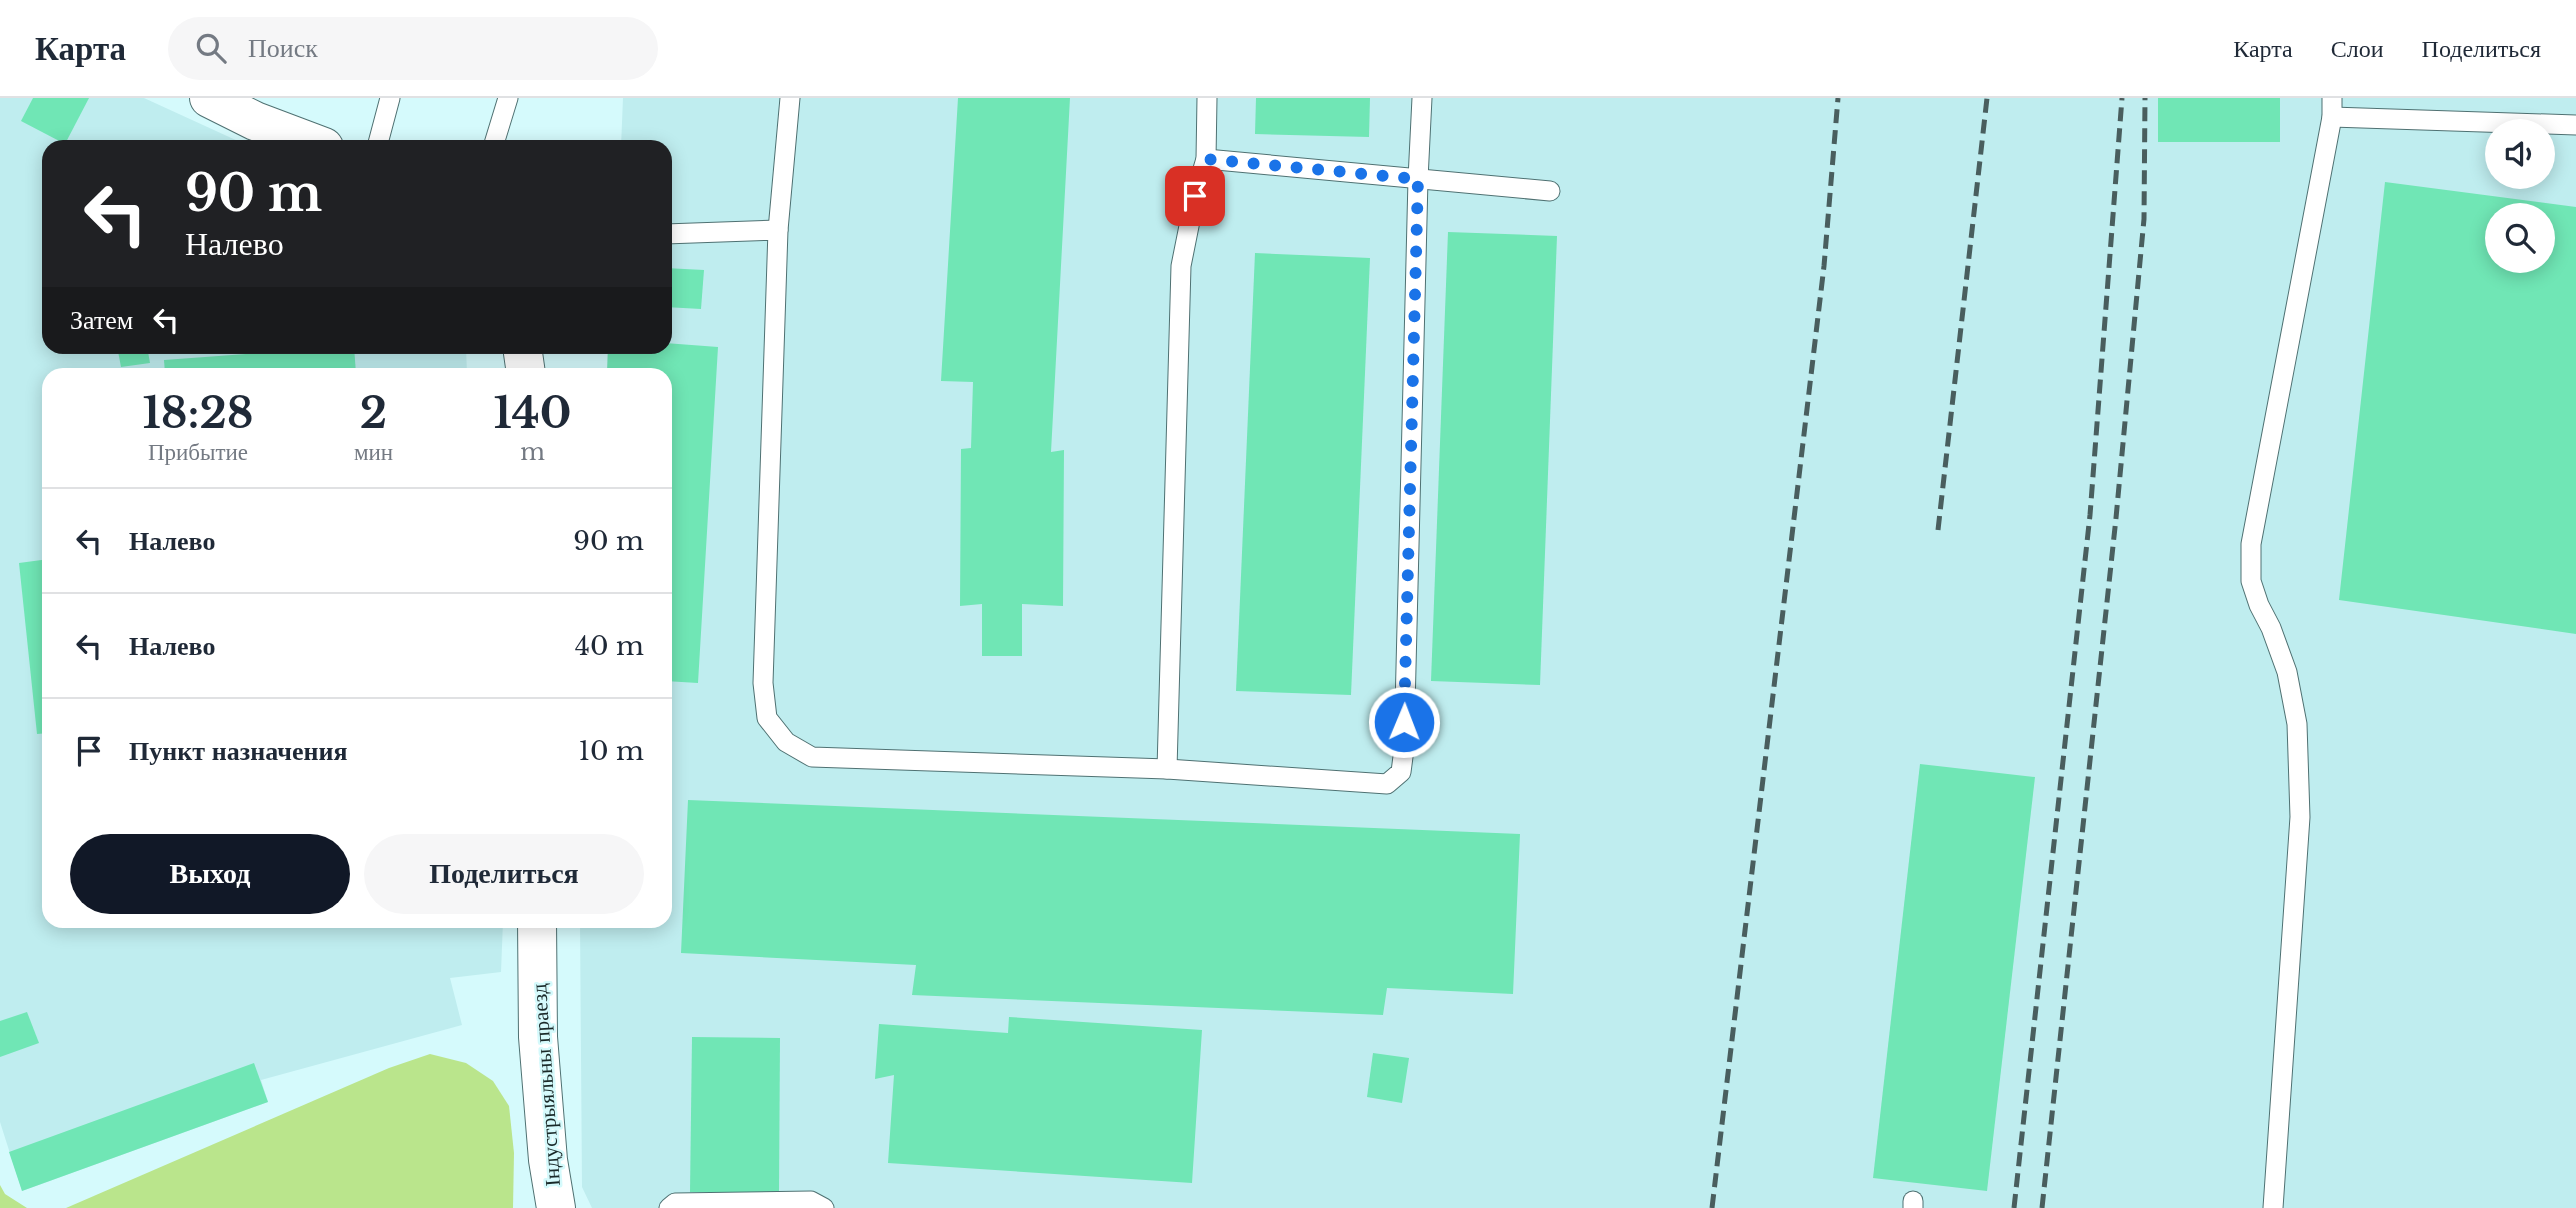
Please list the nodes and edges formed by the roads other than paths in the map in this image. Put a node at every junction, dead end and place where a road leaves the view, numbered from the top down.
1 (209, 98) edge
2 (390, 98) edge
3 (508, 98) edge
4 (790, 98) edge
5 (1207, 98) edge
6 (1422, 98) edge
7 (2332, 107) edge
8 (2576, 125) edge
9 (305, 140) edge
10 (379, 140) edge
11 (494, 140) edge
12 (1206, 159) junction
13 (1418, 179) junction
14 (1550, 191) dead end
15 (778, 230) junction
16 (672, 234) edge
17 (1167, 769) junction
18 (537, 928) edge
19 (556, 1208) edge
20 (669, 1208) edge
21 (824, 1208) edge
22 (2273, 1208) edge

1 - 9 street
2 - 10 lane
3 - 11 lane
4 - 15 lane
5 - 12 lane
6 - 13 lane
7 - 8 lane
7 - 22 lane
12 - 13 lane
12 - 17 lane
13 - 14 lane
13 - 17 lane
15 - 16 lane
15 - 17 lane
18 - 19 street, Індустрыяльны праезд
20 - 21 lane

